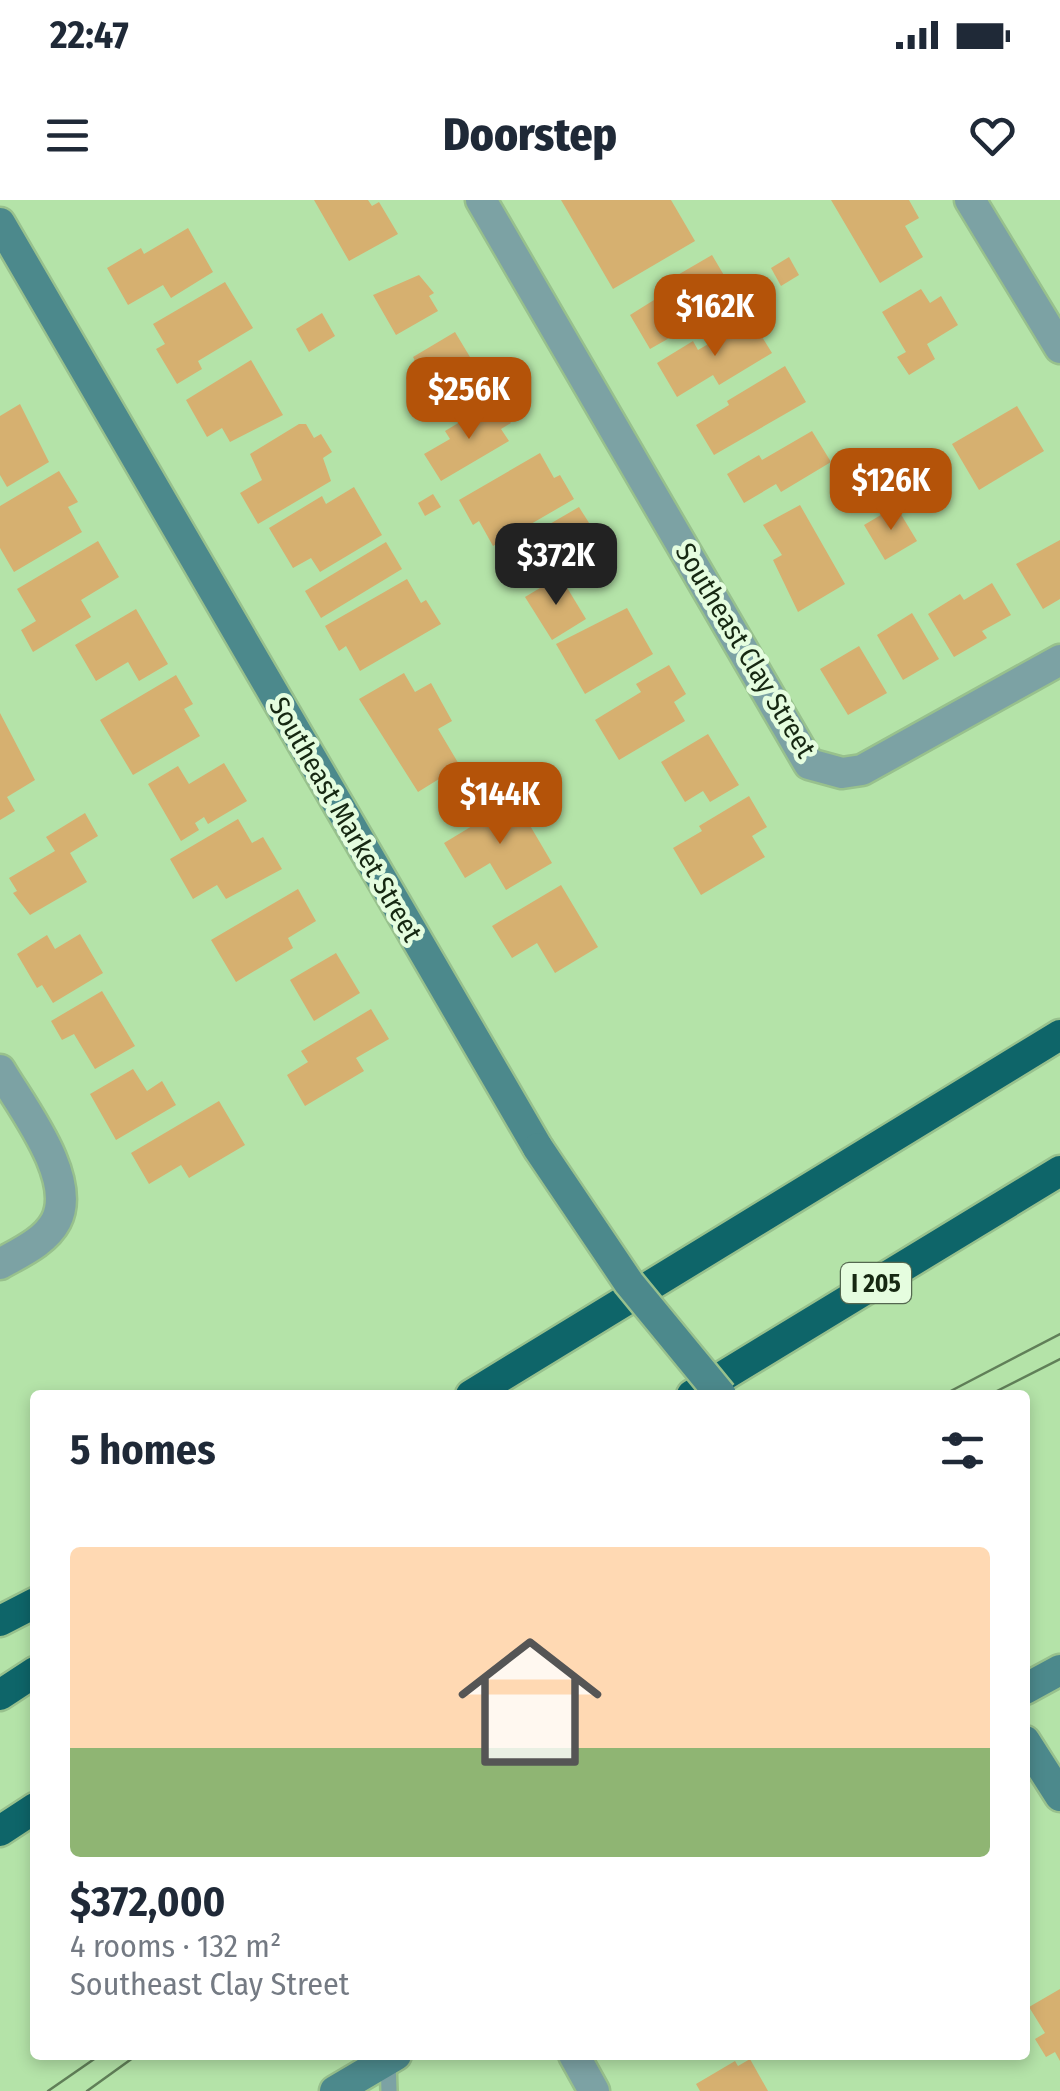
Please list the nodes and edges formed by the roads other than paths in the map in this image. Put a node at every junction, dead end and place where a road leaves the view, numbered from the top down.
1 (481, 200) edge
2 (970, 200) edge
3 (0, 222) edge
4 (1060, 348) edge
5 (1060, 660) edge
6 (1060, 1035) edge
7 (0, 1070) edge
8 (1060, 1171) edge
9 (0, 1264) edge
10 (479, 1390) edge
11 (700, 1390) edge
12 (717, 1390) edge
13 (30, 1606) edge
14 (0, 1621) edge
15 (1060, 1670) edge
16 (30, 1675) edge
17 (1030, 1686) edge
18 (0, 1695) edge
19 (1030, 1749) edge
20 (1060, 1796) edge
21 (30, 1811) edge
22 (0, 1831) edge
23 (387, 2060) edge
24 (392, 2060) edge
25 (577, 2060) edge
26 (334, 2091) edge
27 (389, 2091) edge
28 (594, 2091) edge

1 - 5 street, Southeast Clay Street
2 - 4 street
3 - 12 street, Southeast Market Street, bridge
6 - 10 highway
7 - 9 street
8 - 11 highway, I 205
13 - 14 highway
15 - 17 street
16 - 18 highway
19 - 20 street
21 - 22 highway
23 - 26 street
24 - 27 lane
25 - 28 street

